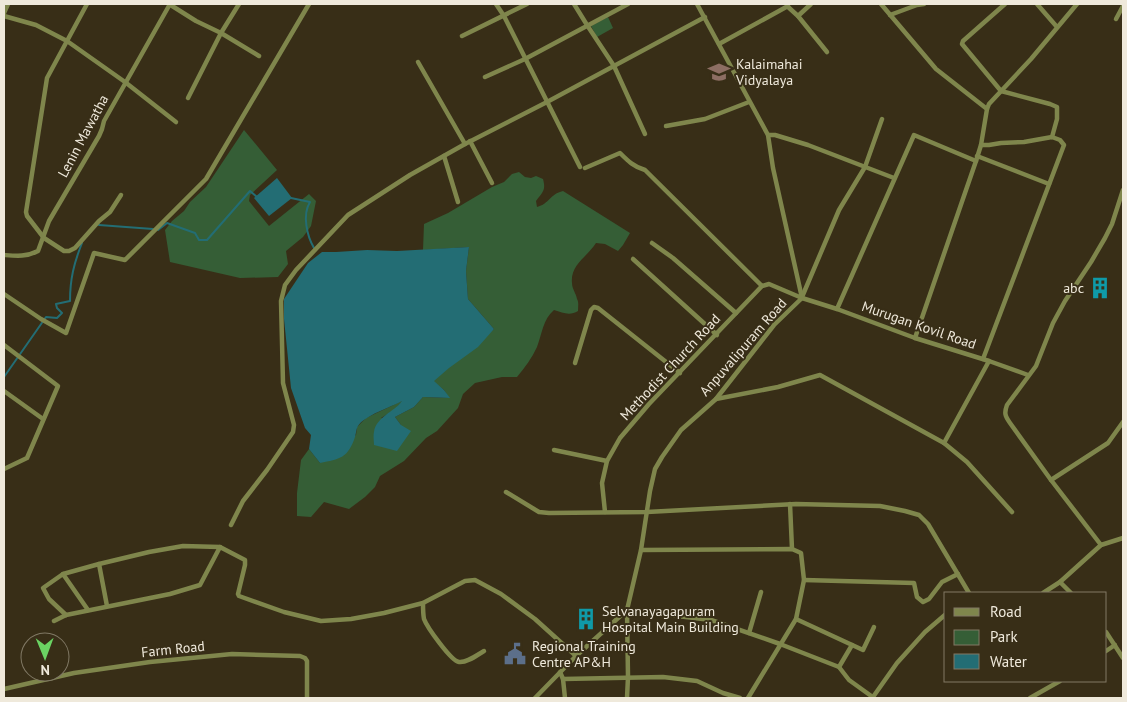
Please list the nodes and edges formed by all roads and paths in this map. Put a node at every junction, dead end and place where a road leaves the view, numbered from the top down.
1 (8, 4) edge
2 (87, 4) edge
3 (170, 4) edge
4 (239, 4) edge
5 (309, 4) edge
6 (496, 4) edge
7 (527, 4) edge
8 (574, 4) edge
9 (628, 4) edge
10 (697, 4) edge
11 (811, 4) edge
12 (881, 4) edge
13 (924, 4) edge
14 (1005, 4) edge
15 (1037, 4) edge
16 (1076, 4) edge
17 (787, 5) edge
18 (1123, 6) edge
19 (4, 14) edge
20 (890, 15) junction
21 (504, 16) junction
22 (798, 16) junction
23 (705, 17) junction
24 (1116, 19) dead end
25 (587, 26) junction
26 (1057, 27) junction
27 (221, 33) junction
28 (462, 36) dead end
29 (67, 41) junction
30 (720, 44) junction
31 (827, 52) dead end
32 (259, 56) dead end
33 (525, 59) junction
34 (418, 62) dead end
35 (614, 66) junction
36 (485, 77) dead end
37 (125, 82) junction
38 (1001, 91) junction
39 (188, 98) dead end
40 (547, 102) junction
41 (749, 102) junction
42 (987, 109) junction
43 (882, 119) dead end
44 (176, 122) dead end
45 (666, 126) dead end
46 (645, 134) dead end
47 (768, 135) junction
48 (1052, 137) junction
49 (470, 141) junction
50 (465, 144) junction
51 (980, 144) junction
52 (444, 156) junction
53 (976, 158) junction
54 (865, 167) junction
55 (894, 178) junction
56 (492, 183) dead end
57 (1050, 184) junction
58 (1123, 190) edge
59 (121, 195) dead end
60 (1122, 198) edge
61 (458, 202) dead end
62 (44, 238) junction
63 (652, 243) dead end
64 (4, 255) edge
65 (633, 259) dead end
66 (762, 286) junction
67 (4, 294) edge
68 (802, 298) junction
69 (837, 308) junction
70 (736, 314) junction
71 (717, 335) junction
72 (915, 338) junction
73 (4, 345) edge
74 (983, 359) junction
75 (989, 361) junction
76 (576, 363) dead end
77 (680, 373) junction
78 (1028, 375) junction
79 (4, 391) edge
80 (716, 398) junction
81 (43, 419) junction
82 (1123, 422) edge
83 (944, 443) junction
84 (554, 450) dead end
85 (607, 461) junction
86 (4, 469) edge
87 (1051, 480) junction
88 (506, 492) dead end
89 (790, 504) junction
90 (605, 512) junction
91 (647, 512) junction
92 (1012, 512) dead end
93 (231, 525) dead end
94 (1123, 538) edge
95 (1101, 545) junction
96 (220, 547) junction
97 (792, 549) junction
98 (641, 550) junction
99 (99, 564) junction
100 (63, 574) junction
101 (958, 574) junction
102 (804, 580) junction
103 (1060, 582) junction
104 (761, 592) dead end
105 (968, 592) edge
106 (1045, 592) edge
107 (1070, 592) edge
108 (423, 603) junction
109 (107, 606) junction
110 (88, 610) junction
111 (627, 610) junction
112 (66, 615) junction
113 (944, 616) edge
114 (796, 619) junction
115 (54, 621) dead end
116 (874, 627) dead end
117 (748, 633) junction
118 (1107, 633) edge
119 (780, 644) junction
120 (852, 645) junction
121 (1115, 645) junction
122 (1107, 650) edge
123 (484, 651) dead end
124 (576, 656) junction
125 (1123, 658) edge
126 (839, 667) junction
127 (560, 672) junction
128 (628, 677) junction
129 (563, 679) junction
130 (1058, 682) edge
131 (4, 689) edge
132 (307, 698) edge
133 (535, 698) edge
134 (565, 698) edge
135 (627, 698) edge
136 (740, 698) edge
137 (748, 698) edge
138 (874, 698) edge
139 (1030, 698) edge

1 - 19 street
2 - 29 street
3 - 27 street
3 - 37 street, Lenin Mawatha
4 - 27 street
5 - 67 street
6 - 21 street
7 - 21 street
8 - 25 street
9 - 25 street
10 - 23 street, Anpuvalipuram Road
11 - 22 street
12 - 20 street
13 - 20 street
14 - 38 street
15 - 26 street
16 - 26 street
17 - 22 street
17 - 30 street
18 - 24 street
19 - 29 street
20 - 42 street
21 - 28 street
21 - 33 street
22 - 31 street
23 - 30 street, Anpuvalipuram Road
23 - 35 street
25 - 33 street
25 - 35 street
26 - 38 street
27 - 32 street
27 - 39 street
29 - 37 street
29 - 62 street
30 - 41 street, Anpuvalipuram Road
33 - 36 street
33 - 40 street
34 - 50 street
35 - 40 street
35 - 46 street
37 - 44 street
37 - 62 street, Lenin Mawatha
38 - 42 street
38 - 48 street
40 - 49 street
40 - 66 street
41 - 45 street
41 - 47 street, Anpuvalipuram Road
42 - 51 street
43 - 54 street
47 - 54 street
47 - 68 street, Anpuvalipuram Road
48 - 51 street
48 - 57 street
49 - 50 street
49 - 56 street
50 - 52 street
51 - 53 street
52 - 61 street
52 - 93 street
53 - 55 street
53 - 57 street
53 - 72 street
54 - 55 street
54 - 68 street
55 - 69 street
57 - 74 street
58 - 60 street
59 - 62 street
60 - 78 street
62 - 64 street, Lenin Mawatha
63 - 70 street
65 - 71 street
66 - 68 street
66 - 70 street, Methodist Church Road
68 - 69 street, Murugan Kovil Road
68 - 80 street, Anpuvalipuram Road
69 - 72 street, Murugan Kovil Road
70 - 71 street, Methodist Church Road
71 - 77 street, Methodist Church Road
72 - 74 street, Murugan Kovil Road
73 - 81 street
74 - 75 street, Murugan Kovil Road
75 - 78 street, Murugan Kovil Road
75 - 83 street
76 - 77 street
77 - 85 street, Methodist Church Road
78 - 87 street
79 - 81 street
80 - 83 street
80 - 91 street, Anpuvalipuram Road
81 - 86 street
82 - 87 street
83 - 92 street
84 - 85 street
85 - 90 street, Methodist Church Road
87 - 95 street
88 - 90 street
89 - 91 street
89 - 97 street
89 - 101 street
90 - 91 street
91 - 98 street, Anpuvalipuram Road
94 - 95 street
95 - 103 street
96 - 99 street
96 - 108 street
96 - 109 street
97 - 98 street
97 - 102 street
98 - 111 street, Anpuvalipuram Road
99 - 100 street
99 - 109 street
100 - 110 street
100 - 112 street
101 - 102 street
101 - 105 street
102 - 114 street
103 - 106 street
103 - 107 street
104 - 117 street
108 - 123 street
108 - 124 street
109 - 110 street
110 - 112 street
111 - 117 street
111 - 124 street
111 - 128 street, Anpuvalipuram Road
112 - 115 street
113 - 138 street
114 - 119 street
114 - 120 street
116 - 120 street
117 - 119 street
118 - 121 street
119 - 126 street
119 - 137 street
120 - 126 street
121 - 122 street
121 - 125 street
124 - 127 street
126 - 138 street
127 - 129 street
127 - 133 street
128 - 129 street
128 - 135 street, Anpuvalipuram Road
128 - 136 street
129 - 134 street
130 - 139 street
131 - 132 street, Farm Road

